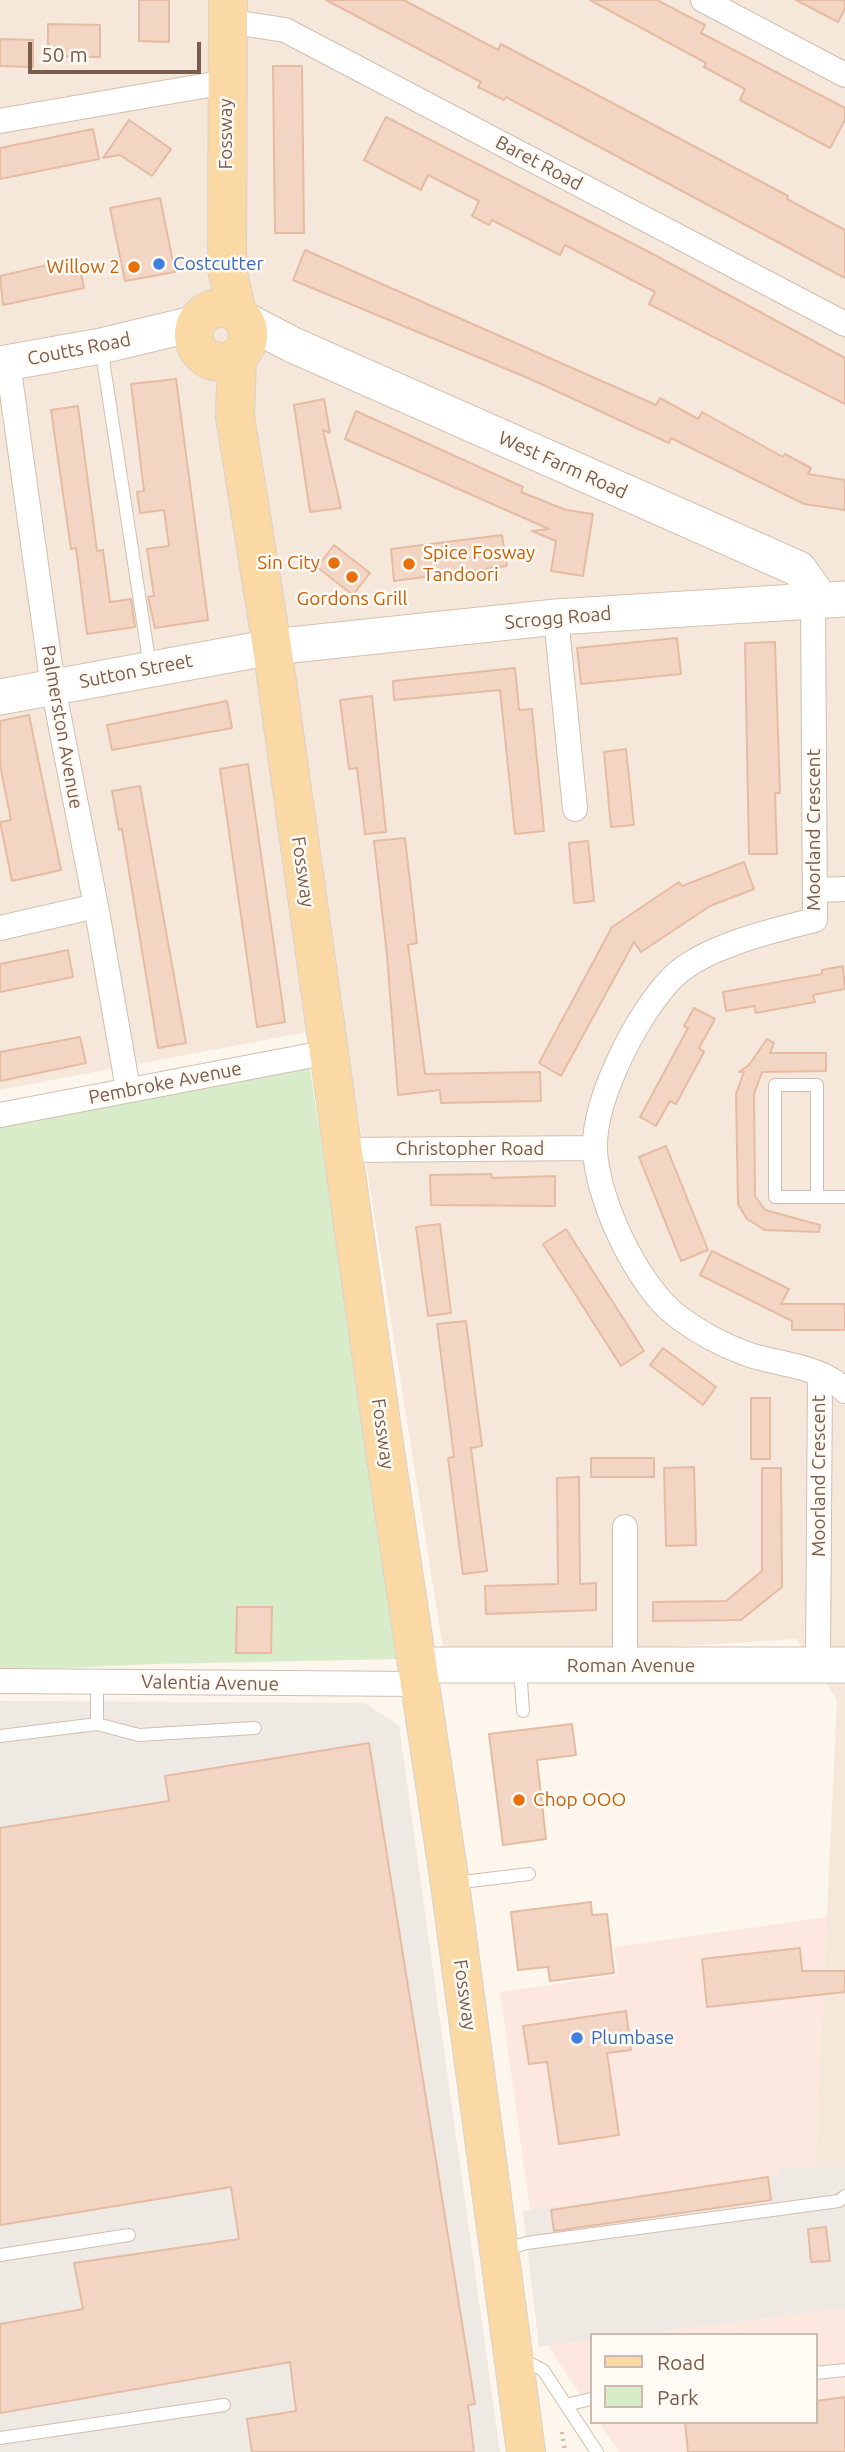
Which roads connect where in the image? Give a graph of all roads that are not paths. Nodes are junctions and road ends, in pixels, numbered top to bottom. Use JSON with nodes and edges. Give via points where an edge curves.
{"nodes":[{"id":1,"x":703,"y":0,"type":"edge"},
{"id":2,"x":227,"y":10,"type":"edge"},
{"id":3,"x":845,"y":75,"type":"edge"},
{"id":4,"x":226,"y":82,"type":"junction"},
{"id":5,"x":0,"y":121,"type":"edge"},
{"id":6,"x":845,"y":324,"type":"edge"},
{"id":7,"x":221,"y":336,"type":"junction"},
{"id":8,"x":101,"y":346,"type":"junction"},
{"id":9,"x":4,"y":364,"type":"edge"},
{"id":10,"x":826,"y":599,"type":"edge"},
{"id":11,"x":556,"y":617,"type":"junction"},
{"id":12,"x":272,"y":647,"type":"junction"},
{"id":13,"x":150,"y":667,"type":"junction"},
{"id":14,"x":53,"y":687,"type":"junction"},
{"id":15,"x":0,"y":697,"type":"edge"},
{"id":16,"x":575,"y":809,"type":"dead end"},
{"id":17,"x":816,"y":890,"type":"junction"},
{"id":18,"x":845,"y":890,"type":"edge"},
{"id":19,"x":96,"y":906,"type":"junction"},
{"id":20,"x":0,"y":928,"type":"edge"},
{"id":21,"x":329,"y":1052,"type":"junction"},
{"id":22,"x":128,"y":1089,"type":"junction"},
{"id":23,"x":0,"y":1115,"type":"edge"},
{"id":24,"x":595,"y":1148,"type":"junction"},
{"id":25,"x":344,"y":1150,"type":"junction"},
{"id":26,"x":817,"y":1197,"type":"junction"},
{"id":27,"x":845,"y":1197,"type":"edge"},
{"id":28,"x":838,"y":1384,"type":"edge"},
{"id":29,"x":625,"y":1527,"type":"dead end"},
{"id":30,"x":832,"y":1665,"type":"edge"},
{"id":31,"x":520,"y":1666,"type":"junction"},
{"id":32,"x":625,"y":1666,"type":"junction"},
{"id":33,"x":419,"y":1674,"type":"junction"},
{"id":34,"x":0,"y":1681,"type":"edge"},
{"id":35,"x":97,"y":1682,"type":"junction"},
{"id":36,"x":523,"y":1711,"type":"dead end"},
{"id":37,"x":97,"y":1724,"type":"junction"},
{"id":38,"x":255,"y":1728,"type":"dead end"},
{"id":39,"x":0,"y":1737,"type":"edge"},
{"id":40,"x":529,"y":1874,"type":"dead end"},
{"id":41,"x":450,"y":1884,"type":"junction"},
{"id":42,"x":845,"y":2196,"type":"edge"},
{"id":43,"x":129,"y":2235,"type":"dead end"},
{"id":44,"x":499,"y":2251,"type":"junction"},
{"id":45,"x":0,"y":2255,"type":"edge"},
{"id":46,"x":513,"y":2355,"type":"junction"},
{"id":47,"x":845,"y":2370,"type":"edge"},
{"id":48,"x":817,"y":2373,"type":"edge"},
{"id":49,"x":590,"y":2399,"type":"edge"},
{"id":50,"x":224,"y":2405,"type":"dead end"},
{"id":51,"x":566,"y":2405,"type":"junction"},
{"id":52,"x":0,"y":2438,"type":"edge"},
{"id":53,"x":526,"y":2452,"type":"edge"},
{"id":54,"x":597,"y":2452,"type":"edge"}],
"edges":[{"from":1,"to":3,"type":"street"},
{"from":2,"to":4,"type":"main road","name":"Fossway"},
{"from":2,"to":6,"type":"street","name":"Baret Road","via":[[285,30]]},
{"from":4,"to":5,"type":"street"},
{"from":4,"to":7,"type":"main road","name":"Fossway","via":[[227,269]]},
{"from":7,"to":8,"type":"street","name":"Coutts Road","via":[[159,332]]},
{"from":7,"to":10,"type":"street","name":"West Farm Road","via":[[293,345],[799,569]]},
{"from":7,"to":12,"type":"main road","name":"Fossway"},
{"from":8,"to":9,"type":"street","name":"Coutts Road"},
{"from":8,"to":13,"type":"lane"},
{"from":9,"to":14,"type":"street","name":"Palmerston Avenue"},
{"from":10,"to":11,"type":"street","name":"Scrogg Road"},
{"from":10,"to":17,"type":"street","name":"Moorland Crescent"},
{"from":11,"to":12,"type":"street","name":"Scrogg Road"},
{"from":11,"to":16,"type":"street"},
{"from":12,"to":13,"type":"street","name":"Sutton Street"},
{"from":12,"to":21,"type":"main road","name":"Fossway"},
{"from":13,"to":14,"type":"street","name":"Sutton Street"},
{"from":14,"to":15,"type":"street","name":"Sutton Street"},
{"from":14,"to":19,"type":"street","name":"Palmerston Avenue"},
{"from":17,"to":18,"type":"street"},
{"from":17,"to":24,"type":"street","name":"Moorland Crescent","via":[[814,920],[755,935],[674,976],[641,1021],[614,1070],[600,1112]]},
{"from":19,"to":20,"type":"street"},
{"from":19,"to":22,"type":"street","name":"Palmerston Avenue"},
{"from":21,"to":22,"type":"street","name":"Pembroke Avenue"},
{"from":21,"to":25,"type":"main road","name":"Fossway"},
{"from":22,"to":23,"type":"street","name":"Pembroke Avenue"},
{"from":24,"to":25,"type":"street","name":"Christopher Road"},
{"from":24,"to":28,"type":"street","name":"Moorland Crescent","via":[[605,1203],[624,1247],[675,1315],[748,1354],[801,1367]]},
{"from":25,"to":33,"type":"main road","name":"Fossway"},
{"from":26,"to":26,"type":"lane","via":[[775,1197],[775,1085],[817,1085]]},
{"from":26,"to":27,"type":"lane"},
{"from":28,"to":30,"type":"street","name":"Moorland Crescent"},
{"from":29,"to":32,"type":"street"},
{"from":30,"to":32,"type":"street","name":"Roman Avenue"},
{"from":31,"to":32,"type":"street","name":"Roman Avenue"},
{"from":31,"to":33,"type":"street","name":"Roman Avenue"},
{"from":31,"to":36,"type":"lane"},
{"from":33,"to":35,"type":"street","name":"Valentia Avenue"},
{"from":33,"to":41,"type":"main road","name":"Fossway"},
{"from":34,"to":35,"type":"street","name":"Valentia Avenue"},
{"from":35,"to":37,"type":"lane"},
{"from":37,"to":38,"type":"lane","via":[[139,1735]]},
{"from":37,"to":39,"type":"lane"},
{"from":40,"to":41,"type":"lane"},
{"from":41,"to":44,"type":"main road","name":"Fossway"},
{"from":42,"to":44,"type":"lane","via":[[839,2201]]},
{"from":43,"to":45,"type":"lane"},
{"from":44,"to":46,"type":"main road","name":"Fossway"},
{"from":46,"to":51,"type":"lane","via":[[543,2370]]},
{"from":46,"to":53,"type":"main road","name":"Fossway"},
{"from":47,"to":48,"type":"lane"},
{"from":49,"to":51,"type":"lane"},
{"from":50,"to":52,"type":"lane"},
{"from":51,"to":54,"type":"lane"}]}
